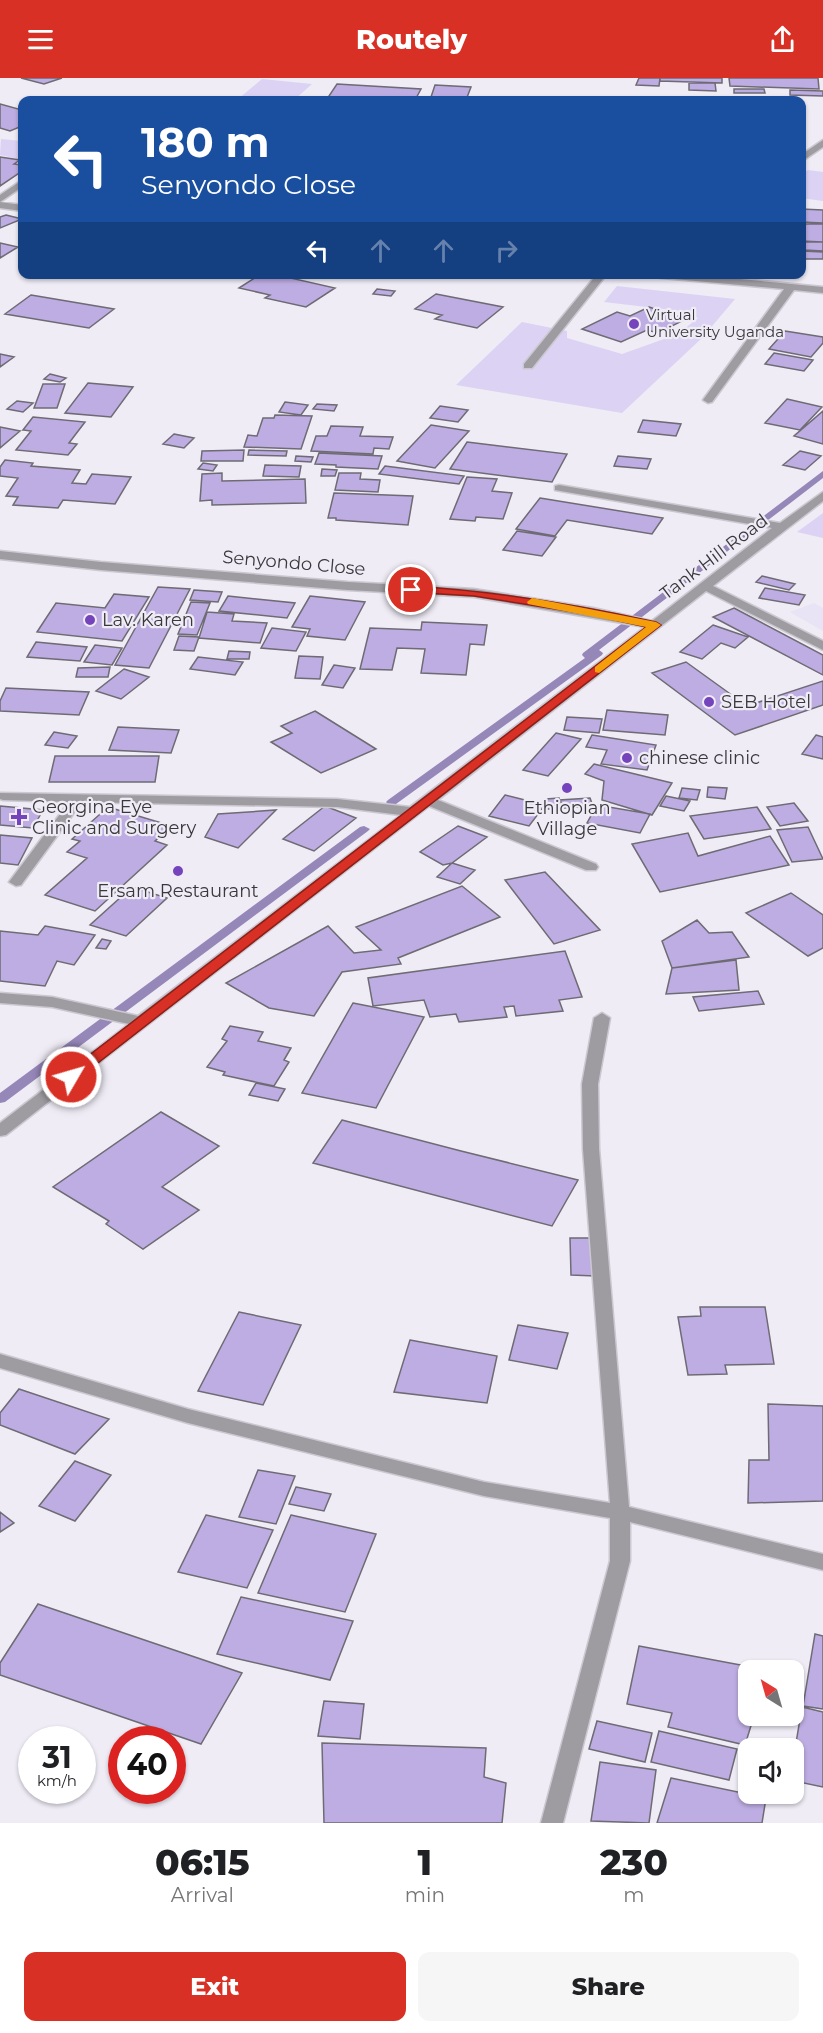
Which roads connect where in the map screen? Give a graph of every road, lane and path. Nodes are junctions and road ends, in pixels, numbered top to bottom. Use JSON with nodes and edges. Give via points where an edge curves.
{"nodes":[{"id":1,"x":823,"y":143,"type":"edge"},
{"id":2,"x":806,"y":155,"type":"edge"},
{"id":3,"x":18,"y":186,"type":"edge"},
{"id":4,"x":0,"y":199,"type":"edge"},
{"id":5,"x":0,"y":205,"type":"edge"},
{"id":6,"x":18,"y":207,"type":"edge"},
{"id":7,"x":599,"y":279,"type":"edge"},
{"id":8,"x":708,"y":279,"type":"edge"},
{"id":9,"x":791,"y":287,"type":"junction"},
{"id":10,"x":823,"y":290,"type":"edge"},
{"id":11,"x":528,"y":366,"type":"dead end"},
{"id":12,"x":708,"y":400,"type":"dead end"},
{"id":13,"x":559,"y":488,"type":"dead end"},
{"id":14,"x":823,"y":495,"type":"edge"},
{"id":15,"x":784,"y":527,"type":"junction"},
{"id":16,"x":0,"y":555,"type":"edge"},
{"id":17,"x":705,"y":586,"type":"junction"},
{"id":18,"x":656,"y":625,"type":"junction"},
{"id":19,"x":823,"y":646,"type":"edge"},
{"id":20,"x":3,"y":796,"type":"dead end"},
{"id":21,"x":79,"y":798,"type":"junction"},
{"id":22,"x":429,"y":801,"type":"junction"},
{"id":23,"x":414,"y":812,"type":"junction"},
{"id":24,"x":591,"y":867,"type":"dead end"},
{"id":25,"x":16,"y":882,"type":"dead end"},
{"id":26,"x":0,"y":998,"type":"edge"},
{"id":27,"x":602,"y":1018,"type":"dead end"},
{"id":28,"x":142,"y":1022,"type":"junction"},
{"id":29,"x":0,"y":1131,"type":"edge"},
{"id":30,"x":0,"y":1361,"type":"edge"},
{"id":31,"x":620,"y":1512,"type":"junction"},
{"id":32,"x":823,"y":1562,"type":"edge"},
{"id":33,"x":552,"y":1823,"type":"edge"}],
"edges":[{"from":1,"to":2,"type":"street"},
{"from":3,"to":4,"type":"street"},
{"from":5,"to":6,"type":"street"},
{"from":7,"to":11,"type":"street"},
{"from":8,"to":9,"type":"street"},
{"from":9,"to":10,"type":"street"},
{"from":9,"to":12,"type":"street"},
{"from":13,"to":15,"type":"street"},
{"from":14,"to":15,"type":"street","name":"Tank Hill Road"},
{"from":15,"to":17,"type":"street","name":"Tank Hill Road"},
{"from":16,"to":18,"type":"street","name":"Senyondo Close","via":[[101,567],[474,593]]},
{"from":17,"to":18,"type":"street","name":"Tank Hill Road"},
{"from":17,"to":19,"type":"street"},
{"from":18,"to":22,"type":"street","name":"Tank Hill Road"},
{"from":20,"to":21,"type":"street"},
{"from":21,"to":23,"type":"street","via":[[337,803]]},
{"from":21,"to":25,"type":"street"},
{"from":22,"to":23,"type":"street","name":"Tank Hill Road"},
{"from":22,"to":24,"type":"street"},
{"from":23,"to":28,"type":"street","name":"Tank Hill Road"},
{"from":26,"to":28,"type":"street","via":[[52,1002]]},
{"from":27,"to":31,"type":"street","via":[[590,1084],[591,1149]]},
{"from":28,"to":29,"type":"street","name":"Tank Hill Road"},
{"from":30,"to":31,"type":"street","via":[[188,1416],[484,1489]]},
{"from":31,"to":32,"type":"street"},
{"from":31,"to":33,"type":"street","via":[[620,1561]]}]}
